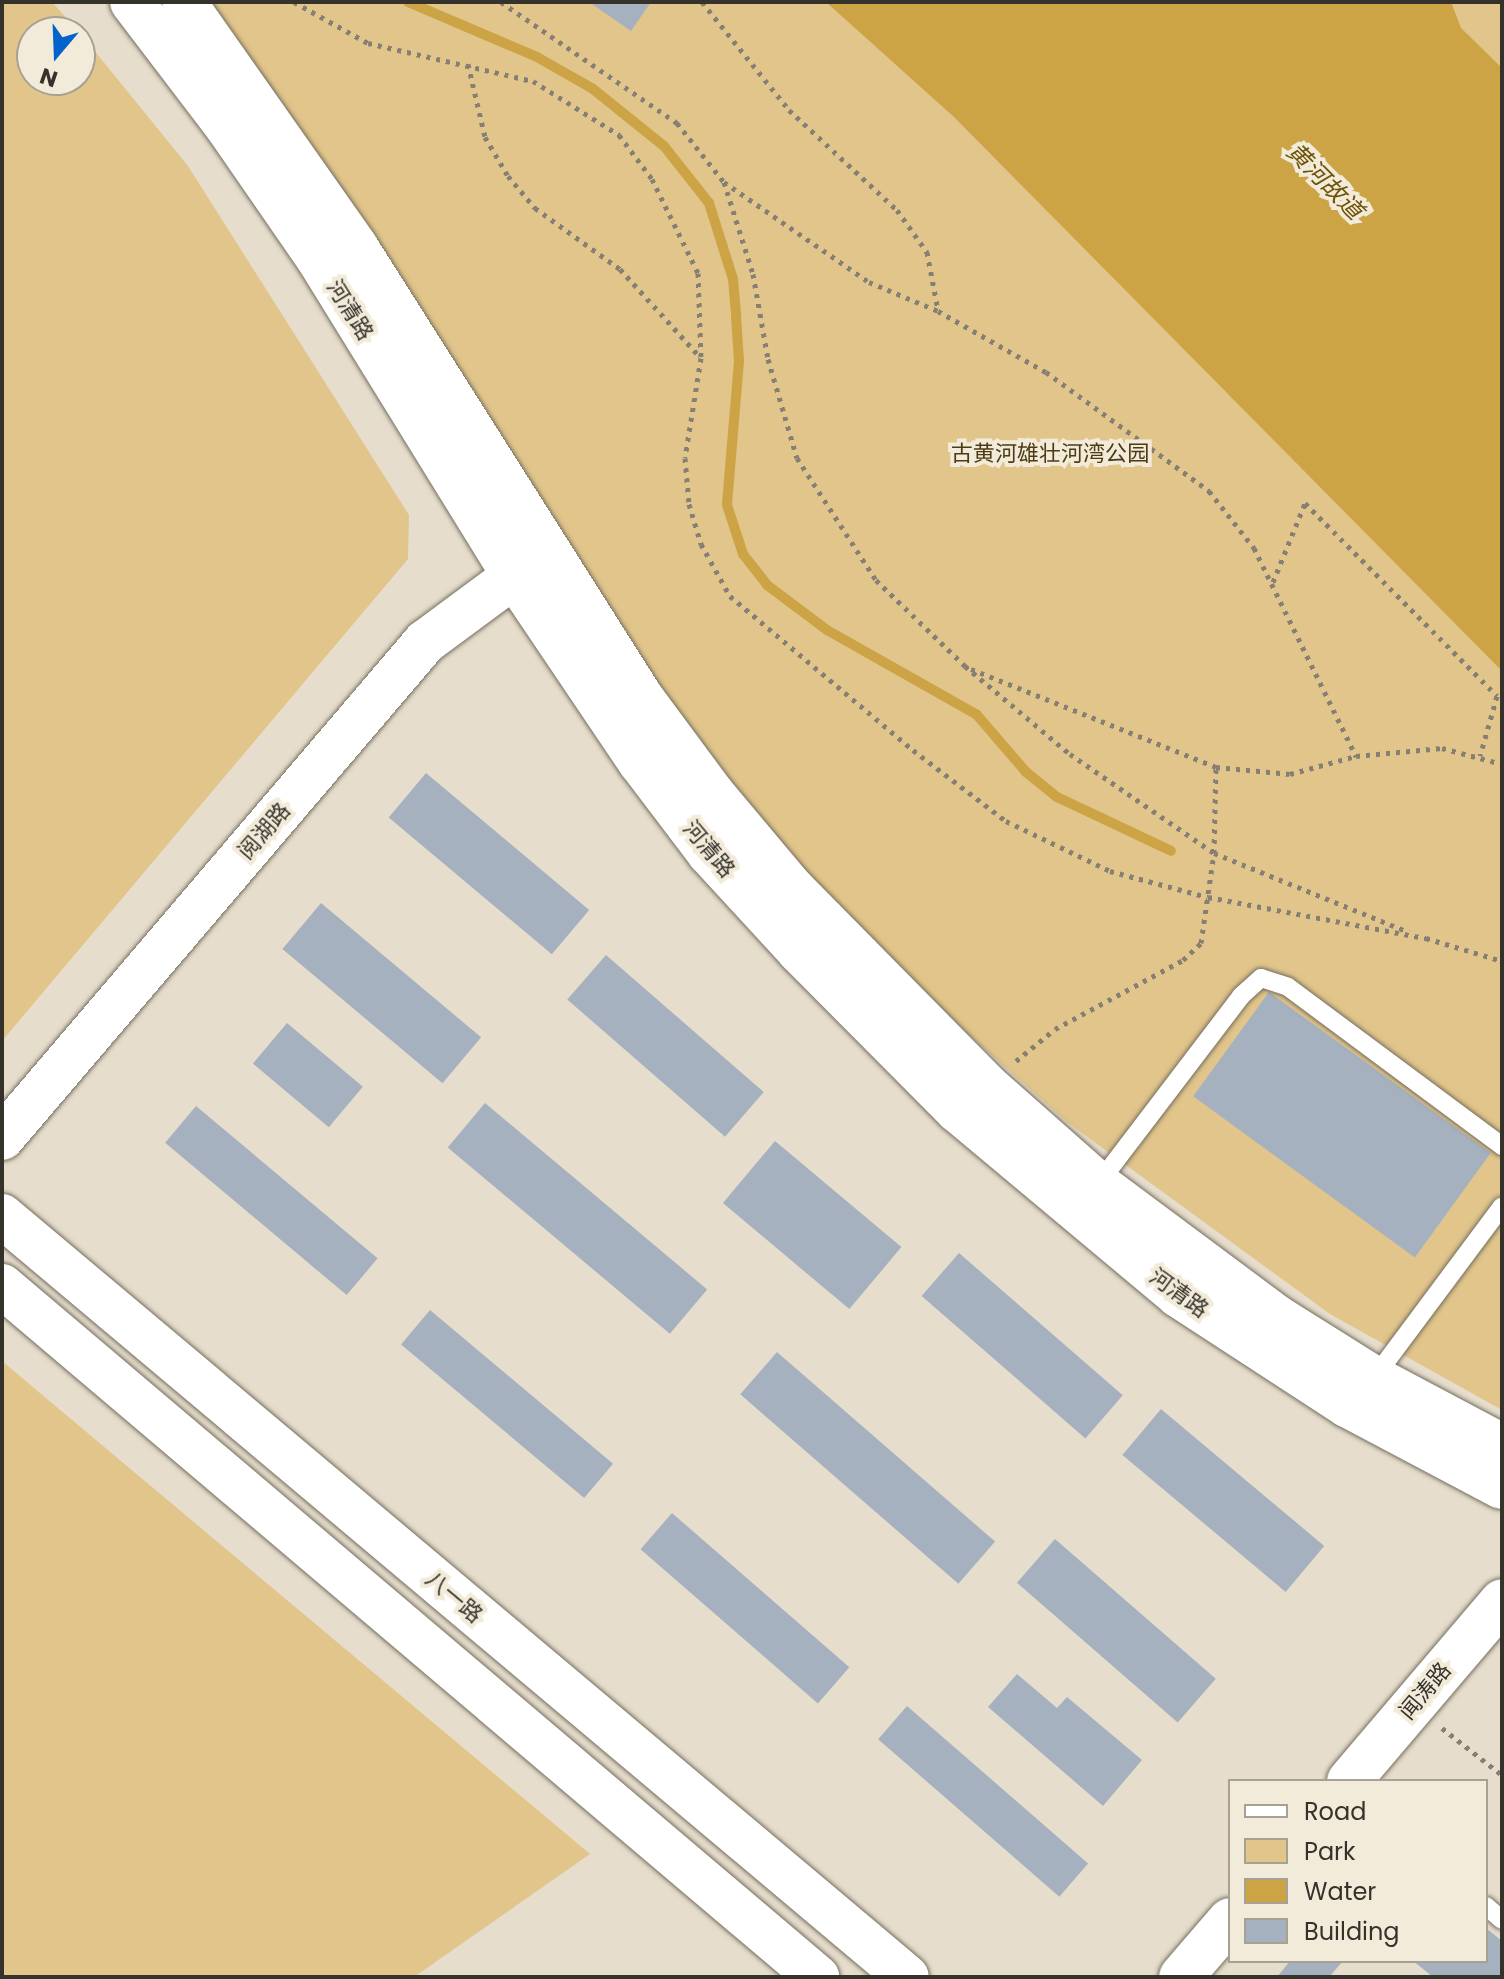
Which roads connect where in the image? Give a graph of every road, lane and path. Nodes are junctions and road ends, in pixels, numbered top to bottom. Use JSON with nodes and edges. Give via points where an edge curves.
{"nodes":[{"id":1,"x":132,"y":2,"type":"edge"},
{"id":2,"x":184,"y":2,"type":"edge"},
{"id":3,"x":294,"y":2,"type":"edge"},
{"id":4,"x":501,"y":2,"type":"edge"},
{"id":5,"x":702,"y":2,"type":"edge"},
{"id":6,"x":468,"y":64,"type":"junction"},
{"id":7,"x":724,"y":182,"type":"junction"},
{"id":8,"x":938,"y":311,"type":"junction"},
{"id":9,"x":701,"y":358,"type":"junction"},
{"id":10,"x":531,"y":562,"type":"junction"},
{"id":11,"x":1273,"y":582,"type":"junction"},
{"id":12,"x":965,"y":666,"type":"junction"},
{"id":13,"x":1356,"y":756,"type":"junction"},
{"id":14,"x":1480,"y":756,"type":"junction"},
{"id":15,"x":1502,"y":764,"type":"edge"},
{"id":16,"x":1216,"y":767,"type":"junction"},
{"id":17,"x":1214,"y":853,"type":"junction"},
{"id":18,"x":1208,"y":897,"type":"junction"},
{"id":19,"x":1422,"y":937,"type":"junction"},
{"id":20,"x":1502,"y":961,"type":"edge"},
{"id":21,"x":986,"y":1085,"type":"junction"},
{"id":22,"x":2,"y":1138,"type":"edge"},
{"id":23,"x":1502,"y":1146,"type":"edge"},
{"id":24,"x":1098,"y":1184,"type":"junction"},
{"id":25,"x":1502,"y":1206,"type":"edge"},
{"id":26,"x":2,"y":1216,"type":"edge"},
{"id":27,"x":2,"y":1286,"type":"edge"},
{"id":28,"x":1374,"y":1378,"type":"junction"},
{"id":29,"x":1502,"y":1446,"type":"edge"},
{"id":30,"x":1502,"y":1487,"type":"edge"},
{"id":31,"x":1502,"y":1601,"type":"edge"},
{"id":32,"x":1413,"y":1705,"type":"junction"},
{"id":33,"x":1502,"y":1775,"type":"edge"},
{"id":34,"x":1351,"y":1779,"type":"edge"},
{"id":35,"x":1228,"y":1922,"type":"edge"},
{"id":36,"x":817,"y":1977,"type":"edge"},
{"id":37,"x":907,"y":1977,"type":"edge"},
{"id":38,"x":1181,"y":1977,"type":"edge"}],
"edges":[{"from":1,"to":10,"type":"street","name":"河清路"},
{"from":2,"to":10,"type":"street","name":"河清路","via":[[356,247]]},
{"from":3,"to":6,"type":"path","via":[[368,43]]},
{"from":4,"to":7,"type":"path","via":[[677,123]]},
{"from":5,"to":8,"type":"path","via":[[789,110],[897,210],[927,252]]},
{"from":6,"to":9,"type":"path","via":[[485,137],[508,176],[535,208],[620,269]]},
{"from":6,"to":9,"type":"path","via":[[533,81],[619,135],[652,179],[698,273]]},
{"from":7,"to":8,"type":"path","via":[[869,282]]},
{"from":7,"to":12,"type":"path","via":[[753,274],[768,359],[797,458],[876,580]]},
{"from":8,"to":11,"type":"path","via":[[1046,372],[1209,491],[1254,548]]},
{"from":9,"to":18,"type":"path","via":[[685,458],[689,504],[701,544],[730,596],[1006,821],[1110,871]]},
{"from":10,"to":21,"type":"street","name":"河清路","via":[[791,887]]},
{"from":10,"to":22,"type":"street","name":"阅湖路","via":[[425,642]]},
{"from":10,"to":30,"type":"street","name":"河清路","via":[[640,762],[709,853],[957,1110],[1178,1295],[1347,1405]]},
{"from":11,"to":13,"type":"path"},
{"from":11,"to":14,"type":"path","via":[[1305,503],[1497,696]]},
{"from":12,"to":16,"type":"path"},
{"from":12,"to":17,"type":"path","via":[[1070,754]]},
{"from":13,"to":14,"type":"path","via":[[1442,748]]},
{"from":13,"to":16,"type":"path","via":[[1290,774]]},
{"from":14,"to":15,"type":"path"},
{"from":16,"to":17,"type":"path"},
{"from":17,"to":18,"type":"path"},
{"from":17,"to":19,"type":"path"},
{"from":18,"to":19,"type":"path"},
{"from":18,"to":21,"type":"path","via":[[1201,943],[1183,960],[1055,1029]]},
{"from":19,"to":20,"type":"path"},
{"from":21,"to":24,"type":"street","name":"河清路"},
{"from":23,"to":24,"type":"lane","via":[[1288,987],[1261,978],[1241,996]]},
{"from":24,"to":28,"type":"street","name":"河清路","via":[[1275,1316]]},
{"from":25,"to":28,"type":"lane"},
{"from":26,"to":37,"type":"street","name":"八一路"},
{"from":27,"to":36,"type":"street"},
{"from":28,"to":29,"type":"street","name":"河清路"},
{"from":31,"to":32,"type":"street","name":"闻涛路"},
{"from":32,"to":33,"type":"path"},
{"from":32,"to":34,"type":"street","name":"闻涛路"},
{"from":35,"to":38,"type":"street"}]}
